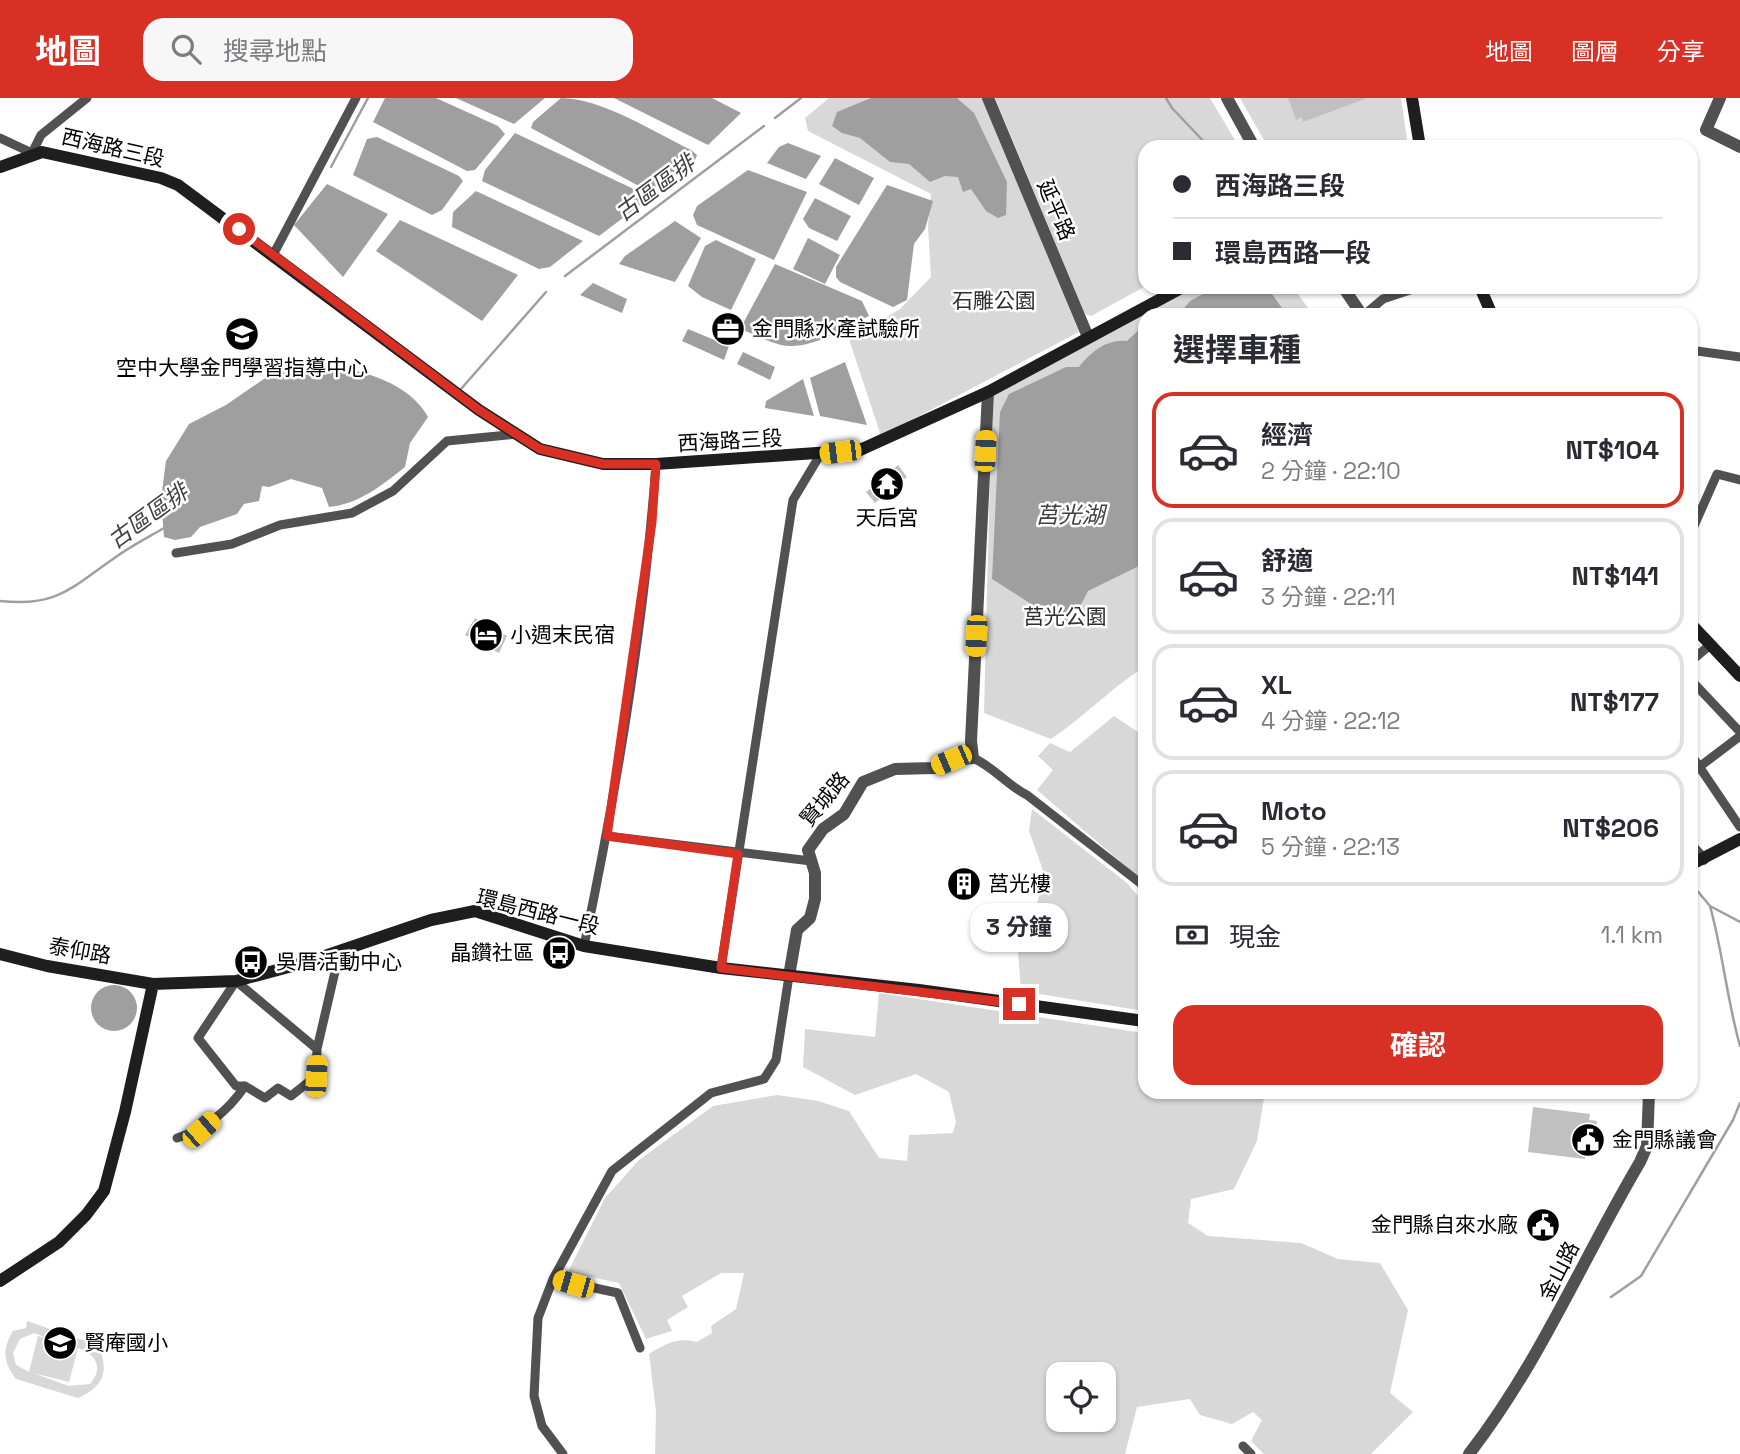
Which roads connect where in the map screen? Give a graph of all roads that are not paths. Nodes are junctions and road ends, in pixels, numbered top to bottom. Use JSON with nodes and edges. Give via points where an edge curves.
{"nodes":[{"id":1,"x":87,"y":98,"type":"edge"},
{"id":2,"x":356,"y":98,"type":"edge"},
{"id":3,"x":988,"y":98,"type":"edge"},
{"id":4,"x":1227,"y":98,"type":"edge"},
{"id":5,"x":1412,"y":98,"type":"edge"},
{"id":6,"x":1720,"y":98,"type":"edge"},
{"id":7,"x":0,"y":138,"type":"edge"},
{"id":8,"x":1250,"y":140,"type":"edge"},
{"id":9,"x":1419,"y":140,"type":"edge"},
{"id":10,"x":1740,"y":147,"type":"edge"},
{"id":11,"x":32,"y":153,"type":"junction"},
{"id":12,"x":0,"y":167,"type":"edge"},
{"id":13,"x":273,"y":255,"type":"junction"},
{"id":14,"x":1170,"y":294,"type":"edge"},
{"id":15,"x":1398,"y":294,"type":"edge"},
{"id":16,"x":1143,"y":308,"type":"edge"},
{"id":17,"x":1372,"y":308,"type":"edge"},
{"id":18,"x":1138,"y":311,"type":"edge"},
{"id":19,"x":1088,"y":337,"type":"junction"},
{"id":20,"x":1698,"y":351,"type":"edge"},
{"id":21,"x":1740,"y":356,"type":"edge"},
{"id":22,"x":988,"y":392,"type":"junction"},
{"id":23,"x":517,"y":434,"type":"junction"},
{"id":24,"x":820,"y":455,"type":"junction"},
{"id":25,"x":656,"y":464,"type":"junction"},
{"id":26,"x":1740,"y":480,"type":"edge"},
{"id":27,"x":1698,"y":517,"type":"edge"},
{"id":28,"x":176,"y":552,"type":"dead end"},
{"id":29,"x":1698,"y":632,"type":"edge"},
{"id":30,"x":1710,"y":645,"type":"junction"},
{"id":31,"x":1698,"y":655,"type":"edge"},
{"id":32,"x":1740,"y":677,"type":"edge"},
{"id":33,"x":1698,"y":688,"type":"edge"},
{"id":34,"x":1740,"y":734,"type":"edge"},
{"id":35,"x":973,"y":758,"type":"junction"},
{"id":36,"x":1698,"y":764,"type":"edge"},
{"id":37,"x":1700,"y":767,"type":"junction"},
{"id":38,"x":1740,"y":827,"type":"edge"},
{"id":39,"x":607,"y":836,"type":"junction"},
{"id":40,"x":1740,"y":839,"type":"edge"},
{"id":41,"x":738,"y":854,"type":"junction"},
{"id":42,"x":811,"y":861,"type":"junction"},
{"id":43,"x":1698,"y":861,"type":"edge"},
{"id":44,"x":1138,"y":881,"type":"edge"},
{"id":45,"x":584,"y":946,"type":"junction"},
{"id":46,"x":341,"y":950,"type":"junction"},
{"id":47,"x":0,"y":954,"type":"edge"},
{"id":48,"x":721,"y":968,"type":"junction"},
{"id":49,"x":789,"y":976,"type":"junction"},
{"id":50,"x":236,"y":981,"type":"junction"},
{"id":51,"x":153,"y":984,"type":"junction"},
{"id":52,"x":1138,"y":1020,"type":"edge"},
{"id":53,"x":317,"y":1049,"type":"junction"},
{"id":54,"x":245,"y":1086,"type":"junction"},
{"id":55,"x":1649,"y":1099,"type":"edge"},
{"id":56,"x":177,"y":1138,"type":"dead end"},
{"id":57,"x":553,"y":1279,"type":"junction"},
{"id":58,"x":0,"y":1281,"type":"edge"},
{"id":59,"x":640,"y":1348,"type":"dead end"},
{"id":60,"x":1243,"y":1446,"type":"dead end"},
{"id":61,"x":563,"y":1454,"type":"edge"},
{"id":62,"x":1251,"y":1454,"type":"edge"},
{"id":63,"x":1469,"y":1454,"type":"edge"}],
"edges":[{"from":1,"to":11,"type":"street","via":[[41,135]]},
{"from":2,"to":13,"type":"street"},
{"from":3,"to":19,"type":"street","name":"延平路"},
{"from":4,"to":8,"type":"street"},
{"from":5,"to":9,"type":"main road"},
{"from":6,"to":10,"type":"street","via":[[1706,130]]},
{"from":7,"to":11,"type":"street"},
{"from":11,"to":12,"type":"main road","name":"西海路三段"},
{"from":11,"to":13,"type":"main road","name":"西海路三段","via":[[62,154],[169,181]]},
{"from":13,"to":23,"type":"main road","name":"西海路三段"},
{"from":14,"to":16,"type":"main road","name":"西海路三段"},
{"from":15,"to":17,"type":"street"},
{"from":18,"to":19,"type":"main road","name":"西海路三段"},
{"from":19,"to":22,"type":"main road","name":"西海路三段"},
{"from":20,"to":21,"type":"street"},
{"from":22,"to":24,"type":"main road","name":"西海路三段","via":[[860,450]]},
{"from":22,"to":35,"type":"street"},
{"from":23,"to":25,"type":"main road","name":"西海路三段","via":[[540,449],[573,459]]},
{"from":23,"to":28,"type":"street","via":[[447,441],[393,491],[352,513],[280,525],[232,544]]},
{"from":24,"to":25,"type":"main road","name":"西海路三段"},
{"from":24,"to":41,"type":"street","via":[[793,500]]},
{"from":25,"to":39,"type":"street","via":[[652,522]]},
{"from":26,"to":27,"type":"street","via":[[1717,474]]},
{"from":29,"to":30,"type":"main road"},
{"from":30,"to":31,"type":"street"},
{"from":30,"to":32,"type":"main road"},
{"from":33,"to":34,"type":"street"},
{"from":34,"to":37,"type":"street"},
{"from":35,"to":42,"type":"street","name":"賢城路","via":[[951,760],[934,768],[895,769],[863,782],[844,814],[823,829],[808,850]]},
{"from":35,"to":44,"type":"street"},
{"from":36,"to":37,"type":"street"},
{"from":37,"to":38,"type":"street"},
{"from":39,"to":41,"type":"street"},
{"from":39,"to":45,"type":"street"},
{"from":40,"to":43,"type":"main road"},
{"from":41,"to":42,"type":"street"},
{"from":41,"to":48,"type":"street"},
{"from":42,"to":49,"type":"street","name":"賢城路","via":[[815,898],[810,918],[797,930]]},
{"from":45,"to":46,"type":"main road","name":"環島西路一段","via":[[475,911],[431,920]]},
{"from":45,"to":48,"type":"main road","name":"環島西路一段"},
{"from":46,"to":50,"type":"main road","name":"環島西路一段"},
{"from":46,"to":53,"type":"street"},
{"from":47,"to":51,"type":"main road","name":"泰仰路"},
{"from":48,"to":49,"type":"main road","name":"環島西路一段"},
{"from":49,"to":52,"type":"main road","name":"環島西路一段"},
{"from":49,"to":57,"type":"street","via":[[776,1060],[764,1079],[711,1093],[612,1171]]},
{"from":50,"to":51,"type":"main road","name":"環島西路一段"},
{"from":50,"to":53,"type":"street"},
{"from":50,"to":54,"type":"street","via":[[198,1038],[236,1086]]},
{"from":51,"to":58,"type":"main road","via":[[104,1191],[59,1242]]},
{"from":53,"to":54,"type":"street","via":[[316,1076],[291,1096],[278,1088],[265,1098]]},
{"from":54,"to":56,"type":"street","via":[[236,1100],[201,1130]]},
{"from":55,"to":63,"type":"street","name":"金山路","via":[[1647,1146],[1640,1162],[1551,1330],[1502,1411]]},
{"from":57,"to":59,"type":"street","via":[[618,1293]]},
{"from":57,"to":61,"type":"street","via":[[538,1318],[534,1396],[542,1426]]},
{"from":60,"to":62,"type":"street"}]}
